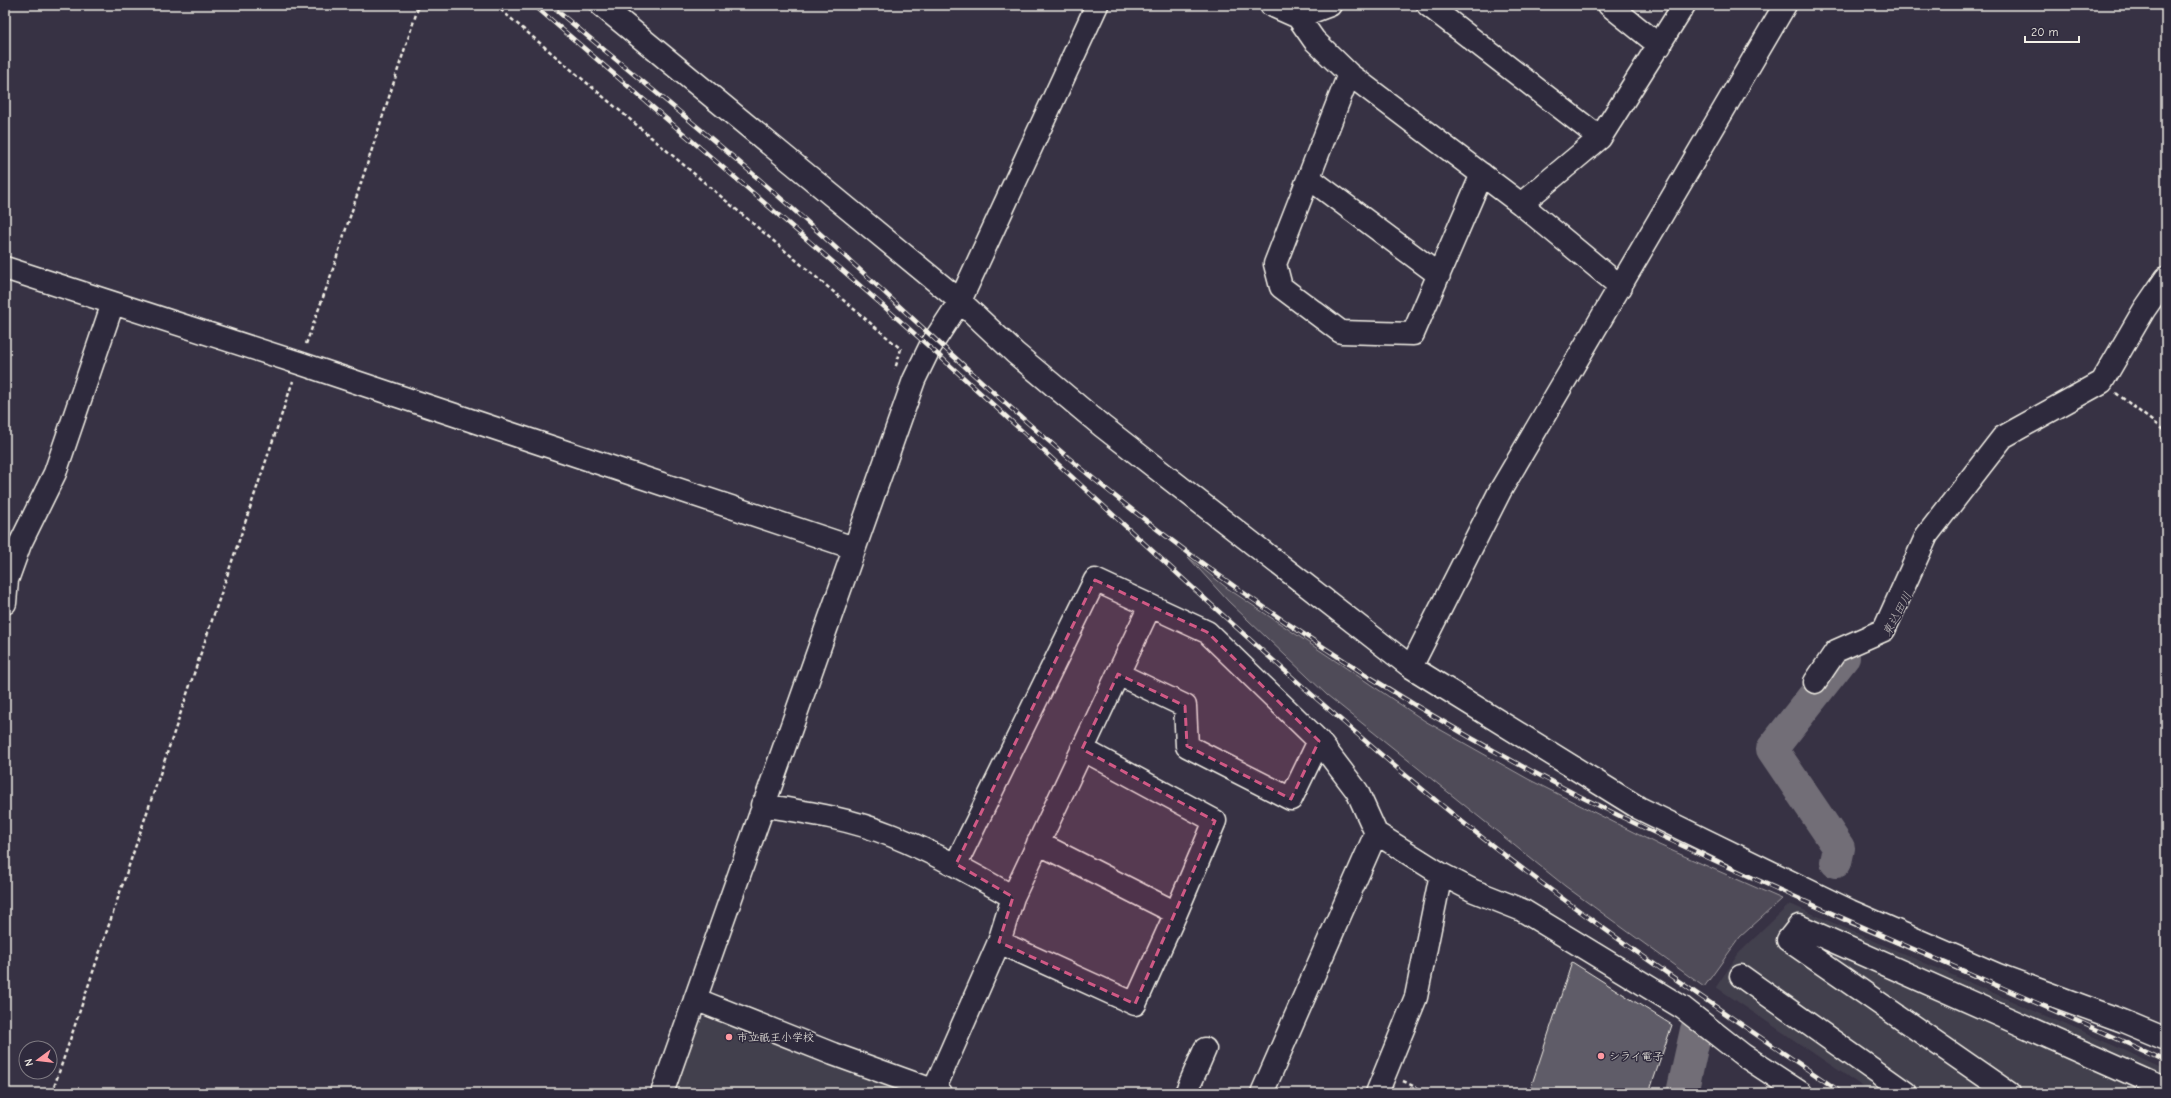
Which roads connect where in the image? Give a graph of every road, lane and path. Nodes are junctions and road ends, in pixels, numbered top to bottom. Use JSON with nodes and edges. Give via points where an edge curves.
{"nodes":[{"id":1,"x":419,"y":5,"type":"edge"},
{"id":2,"x":495,"y":5,"type":"edge"},
{"id":3,"x":601,"y":5,"type":"edge"},
{"id":4,"x":1097,"y":5,"type":"edge"},
{"id":5,"x":1271,"y":5,"type":"edge"},
{"id":6,"x":1330,"y":5,"type":"edge"},
{"id":7,"x":1428,"y":5,"type":"edge"},
{"id":8,"x":1608,"y":5,"type":"edge"},
{"id":9,"x":1684,"y":5,"type":"edge"},
{"id":10,"x":1786,"y":5,"type":"edge"},
{"id":11,"x":1298,"y":17,"type":"junction"},
{"id":12,"x":1660,"y":46,"type":"junction"},
{"id":13,"x":1349,"y":74,"type":"junction"},
{"id":14,"x":1600,"y":138,"type":"junction"},
{"id":15,"x":1482,"y":174,"type":"junction"},
{"id":16,"x":1309,"y":178,"type":"junction"},
{"id":17,"x":1521,"y":204,"type":"junction"},
{"id":18,"x":5,"y":268,"type":"edge"},
{"id":19,"x":1438,"y":275,"type":"junction"},
{"id":20,"x":2166,"y":278,"type":"edge"},
{"id":21,"x":1621,"y":287,"type":"junction"},
{"id":22,"x":960,"y":301,"type":"junction"},
{"id":23,"x":113,"y":303,"type":"junction"},
{"id":24,"x":299,"y":362,"type":"junction"},
{"id":25,"x":895,"y":372,"type":"dead end"},
{"id":26,"x":2102,"y":382,"type":"junction"},
{"id":27,"x":2166,"y":432,"type":"edge"},
{"id":28,"x":854,"y":548,"type":"junction"},
{"id":29,"x":5,"y":603,"type":"edge"},
{"id":30,"x":1150,"y":606,"type":"junction"},
{"id":31,"x":1410,"y":667,"type":"junction"},
{"id":32,"x":1118,"y":674,"type":"junction"},
{"id":33,"x":1815,"y":682,"type":"dead end"},
{"id":34,"x":1320,"y":741,"type":"junction"},
{"id":35,"x":1082,"y":749,"type":"junction"},
{"id":36,"x":762,"y":805,"type":"junction"},
{"id":37,"x":1376,"y":833,"type":"junction"},
{"id":38,"x":1038,"y":843,"type":"junction"},
{"id":39,"x":956,"y":864,"type":"junction"},
{"id":40,"x":1441,"y":874,"type":"junction"},
{"id":41,"x":1013,"y":897,"type":"junction"},
{"id":42,"x":1176,"y":913,"type":"junction"},
{"id":43,"x":999,"y":942,"type":"junction"},
{"id":44,"x":1741,"y":976,"type":"dead end"},
{"id":45,"x":695,"y":999,"type":"junction"},
{"id":46,"x":2166,"y":1039,"type":"edge"},
{"id":47,"x":1204,"y":1049,"type":"dead end"},
{"id":48,"x":1386,"y":1073,"type":"junction"},
{"id":49,"x":2166,"y":1089,"type":"edge"},
{"id":50,"x":937,"y":1092,"type":"edge"},
{"id":51,"x":52,"y":1093,"type":"edge"},
{"id":52,"x":662,"y":1093,"type":"edge"},
{"id":53,"x":1186,"y":1093,"type":"edge"},
{"id":54,"x":1262,"y":1093,"type":"edge"},
{"id":55,"x":1377,"y":1093,"type":"edge"},
{"id":56,"x":1428,"y":1093,"type":"edge"},
{"id":57,"x":1801,"y":1093,"type":"edge"},
{"id":58,"x":1906,"y":1093,"type":"edge"},
{"id":59,"x":2009,"y":1093,"type":"edge"}],
"edges":[{"from":1,"to":24,"type":"path","via":[[329,281]]},
{"from":2,"to":25,"type":"path","via":[[901,349]]},
{"from":3,"to":22,"type":"street"},
{"from":4,"to":22,"type":"street"},
{"from":5,"to":11,"type":"street"},
{"from":6,"to":11,"type":"street"},
{"from":7,"to":14,"type":"street"},
{"from":8,"to":12,"type":"street"},
{"from":9,"to":12,"type":"street"},
{"from":10,"to":21,"type":"street"},
{"from":11,"to":13,"type":"street","via":[[1314,40]]},
{"from":12,"to":14,"type":"street"},
{"from":13,"to":15,"type":"street"},
{"from":13,"to":16,"type":"street"},
{"from":14,"to":17,"type":"street"},
{"from":15,"to":17,"type":"street"},
{"from":15,"to":19,"type":"street"},
{"from":16,"to":19,"type":"street"},
{"from":16,"to":19,"type":"street","via":[[1275,264],[1281,287],[1341,332],[1413,334]]},
{"from":17,"to":21,"type":"street"},
{"from":18,"to":23,"type":"street"},
{"from":20,"to":26,"type":"street"},
{"from":21,"to":31,"type":"street","via":[[1500,492]]},
{"from":22,"to":28,"type":"street","via":[[930,347],[914,380]]},
{"from":22,"to":31,"type":"street","via":[[1015,353],[1102,426]]},
{"from":23,"to":24,"type":"street"},
{"from":23,"to":29,"type":"street","via":[[56,473],[20,544],[7,580]]},
{"from":24,"to":28,"type":"street"},
{"from":24,"to":51,"type":"path"},
{"from":26,"to":27,"type":"path"},
{"from":26,"to":33,"type":"street","via":[[2003,437],[1927,535],[1884,630],[1836,651]]},
{"from":28,"to":36,"type":"street"},
{"from":30,"to":32,"type":"street"},
{"from":30,"to":34,"type":"street","via":[[1207,632]]},
{"from":30,"to":39,"type":"street","via":[[1095,580]]},
{"from":31,"to":46,"type":"street","via":[[1646,811],[1850,912],[1998,975]]},
{"from":32,"to":34,"type":"street","via":[[1185,706],[1187,746],[1291,799]]},
{"from":32,"to":35,"type":"street"},
{"from":34,"to":37,"type":"street","via":[[1357,791]]},
{"from":35,"to":38,"type":"street"},
{"from":35,"to":42,"type":"street","via":[[1215,821]]},
{"from":36,"to":39,"type":"street","via":[[821,814],[892,835]]},
{"from":36,"to":45,"type":"street"},
{"from":37,"to":40,"type":"street"},
{"from":37,"to":54,"type":"street"},
{"from":38,"to":41,"type":"street"},
{"from":38,"to":42,"type":"street"},
{"from":39,"to":41,"type":"street"},
{"from":40,"to":48,"type":"street","via":[[1416,997]]},
{"from":40,"to":57,"type":"street","via":[[1474,891],[1522,910],[1683,1008],[1743,1055]]},
{"from":41,"to":43,"type":"street"},
{"from":42,"to":43,"type":"street","via":[[1135,1004]]},
{"from":43,"to":50,"type":"street"},
{"from":44,"to":58,"type":"street"},
{"from":45,"to":50,"type":"street"},
{"from":45,"to":52,"type":"street"},
{"from":47,"to":53,"type":"street"},
{"from":48,"to":55,"type":"street"},
{"from":48,"to":56,"type":"path"},
{"from":49,"to":59,"type":"street","via":[[1799,926],[1788,940]]}]}
